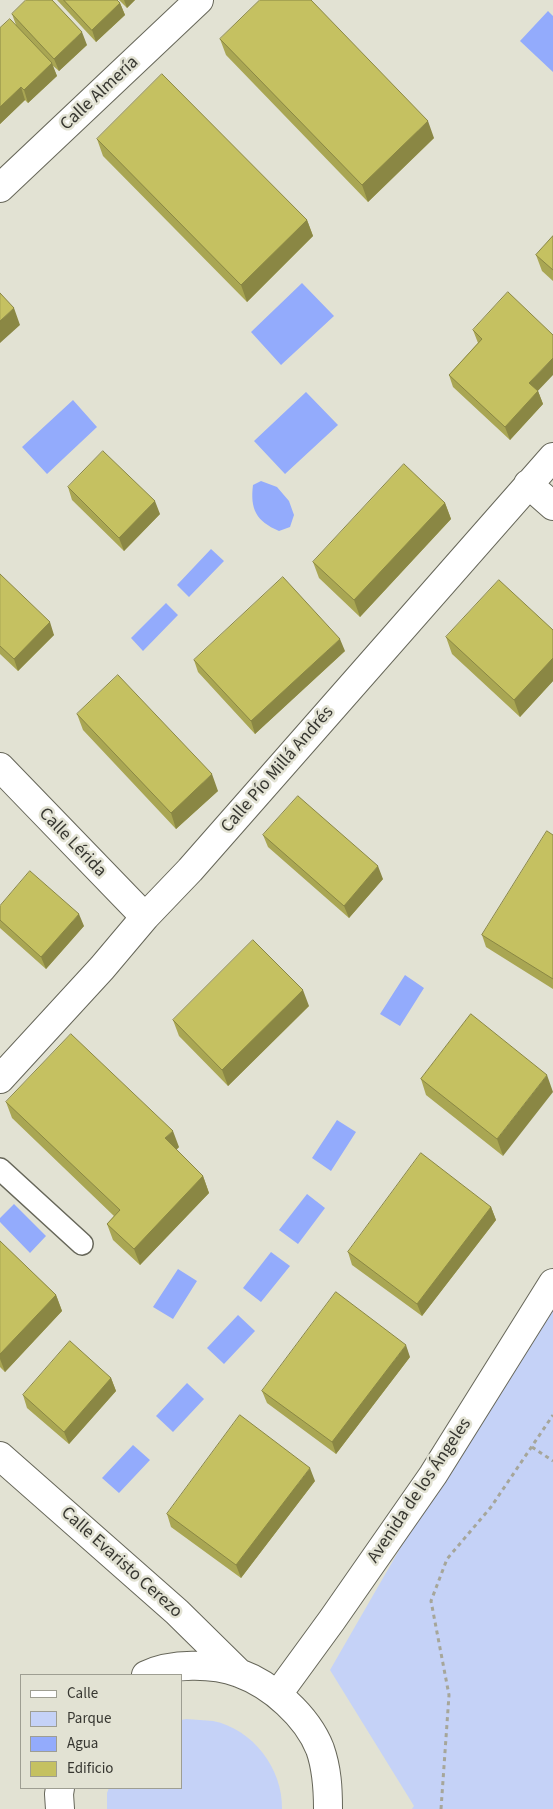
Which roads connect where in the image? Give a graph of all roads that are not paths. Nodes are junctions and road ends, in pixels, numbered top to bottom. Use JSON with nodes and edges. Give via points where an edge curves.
{"nodes":[{"id":1,"x":199,"y":0,"type":"edge"},
{"id":2,"x":0,"y":188,"type":"edge"},
{"id":3,"x":553,"y":457,"type":"edge"},
{"id":4,"x":528,"y":484,"type":"junction"},
{"id":5,"x":553,"y":506,"type":"edge"},
{"id":6,"x":0,"y":767,"type":"edge"},
{"id":7,"x":145,"y":917,"type":"junction"},
{"id":8,"x":0,"y":1079,"type":"edge"},
{"id":9,"x":0,"y":1169,"type":"edge"},
{"id":10,"x":82,"y":1244,"type":"dead end"},
{"id":11,"x":553,"y":1283,"type":"edge"},
{"id":12,"x":0,"y":1456,"type":"edge"},
{"id":13,"x":239,"y":1673,"type":"junction"},
{"id":14,"x":148,"y":1674,"type":"edge"},
{"id":15,"x":278,"y":1694,"type":"junction"},
{"id":16,"x":328,"y":1781,"type":"junction"},
{"id":17,"x":60,"y":1789,"type":"edge"},
{"id":18,"x":60,"y":1809,"type":"edge"},
{"id":19,"x":328,"y":1809,"type":"edge"},
{"id":20,"x":347,"y":1809,"type":"edge"}],
"edges":[{"from":1,"to":2,"type":"street","name":"Calle Almería"},
{"from":3,"to":4,"type":"street","name":"Calle Pío Millá Andrés"},
{"from":4,"to":5,"type":"street"},
{"from":4,"to":7,"type":"street","name":"Calle Pío Millá Andrés","via":[[190,870]]},
{"from":6,"to":7,"type":"street","name":"Calle Lérida"},
{"from":7,"to":8,"type":"street","name":"Calle Pío Millá Andrés"},
{"from":9,"to":10,"type":"lane"},
{"from":11,"to":15,"type":"street","name":"Avenida de los Ángeles","via":[[433,1475]]},
{"from":12,"to":13,"type":"street","name":"Calle Evaristo Cerezo","via":[[176,1612]]},
{"from":13,"to":14,"type":"street","via":[[198,1665]]},
{"from":13,"to":15,"type":"street"},
{"from":15,"to":16,"type":"street","via":[[302,1718],[320,1748]]},
{"from":16,"to":19,"type":"street"},
{"from":16,"to":20,"type":"street"},
{"from":17,"to":18,"type":"street"}]}
